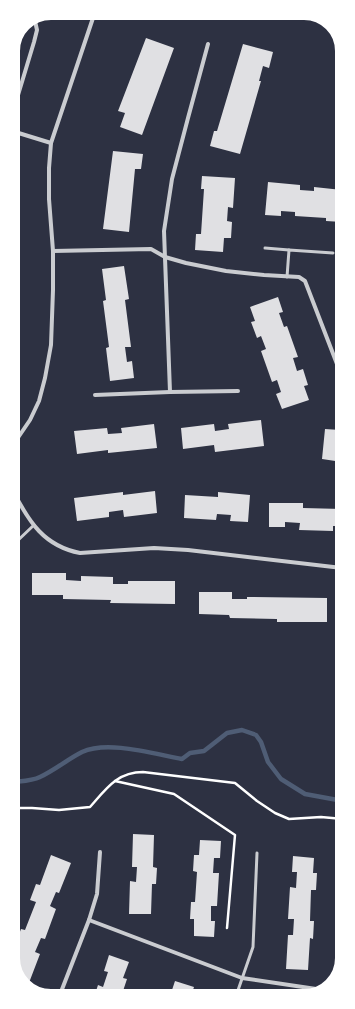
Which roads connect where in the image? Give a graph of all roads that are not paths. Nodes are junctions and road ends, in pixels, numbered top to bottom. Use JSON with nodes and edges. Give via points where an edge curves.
{"nodes":[{"id":1,"x":93,"y":19,"type":"edge"},
{"id":2,"x":35,"y":23,"type":"edge"},
{"id":3,"x":208,"y":44,"type":"dead end"},
{"id":4,"x":19,"y":92,"type":"edge"},
{"id":5,"x":19,"y":133,"type":"edge"},
{"id":6,"x":51,"y":142,"type":"junction"},
{"id":7,"x":265,"y":248,"type":"dead end"},
{"id":8,"x":289,"y":250,"type":"junction"},
{"id":9,"x":53,"y":251,"type":"junction"},
{"id":10,"x":332,"y":253,"type":"dead end"},
{"id":11,"x":165,"y":257,"type":"junction"},
{"id":12,"x":287,"y":277,"type":"junction"},
{"id":13,"x":336,"y":361,"type":"edge"},
{"id":14,"x":238,"y":391,"type":"dead end"},
{"id":15,"x":170,"y":392,"type":"junction"},
{"id":16,"x":95,"y":395,"type":"dead end"},
{"id":17,"x":19,"y":436,"type":"edge"},
{"id":18,"x":19,"y":501,"type":"edge"},
{"id":19,"x":34,"y":525,"type":"junction"},
{"id":20,"x":19,"y":539,"type":"edge"},
{"id":21,"x":336,"y":567,"type":"edge"},
{"id":22,"x":100,"y":852,"type":"dead end"},
{"id":23,"x":257,"y":853,"type":"dead end"},
{"id":24,"x":89,"y":920,"type":"junction"},
{"id":25,"x":242,"y":978,"type":"junction"},
{"id":26,"x":314,"y":989,"type":"edge"},
{"id":27,"x":62,"y":990,"type":"edge"},
{"id":28,"x":238,"y":990,"type":"edge"}],
"edges":[{"from":1,"to":6,"type":"street"},
{"from":2,"to":4,"type":"street","via":[[37,30]]},
{"from":3,"to":11,"type":"street","via":[[172,179],[164,231]]},
{"from":5,"to":6,"type":"street"},
{"from":6,"to":9,"type":"street","via":[[49,199]]},
{"from":7,"to":8,"type":"lane"},
{"from":8,"to":10,"type":"lane"},
{"from":8,"to":12,"type":"lane"},
{"from":9,"to":11,"type":"street","via":[[151,249]]},
{"from":9,"to":17,"type":"street","via":[[51,344],[45,378],[39,401]]},
{"from":11,"to":12,"type":"street","via":[[226,271]]},
{"from":11,"to":15,"type":"street"},
{"from":12,"to":13,"type":"street","via":[[299,277],[305,281]]},
{"from":14,"to":15,"type":"street"},
{"from":15,"to":16,"type":"street"},
{"from":18,"to":19,"type":"street"},
{"from":19,"to":20,"type":"lane"},
{"from":19,"to":21,"type":"street","via":[[43,536],[57,546],[80,553],[154,548]]},
{"from":22,"to":24,"type":"street","via":[[97,894]]},
{"from":23,"to":25,"type":"lane","via":[[253,947]]},
{"from":24,"to":25,"type":"street"},
{"from":24,"to":27,"type":"street"},
{"from":25,"to":26,"type":"street"},
{"from":25,"to":28,"type":"lane"}]}
